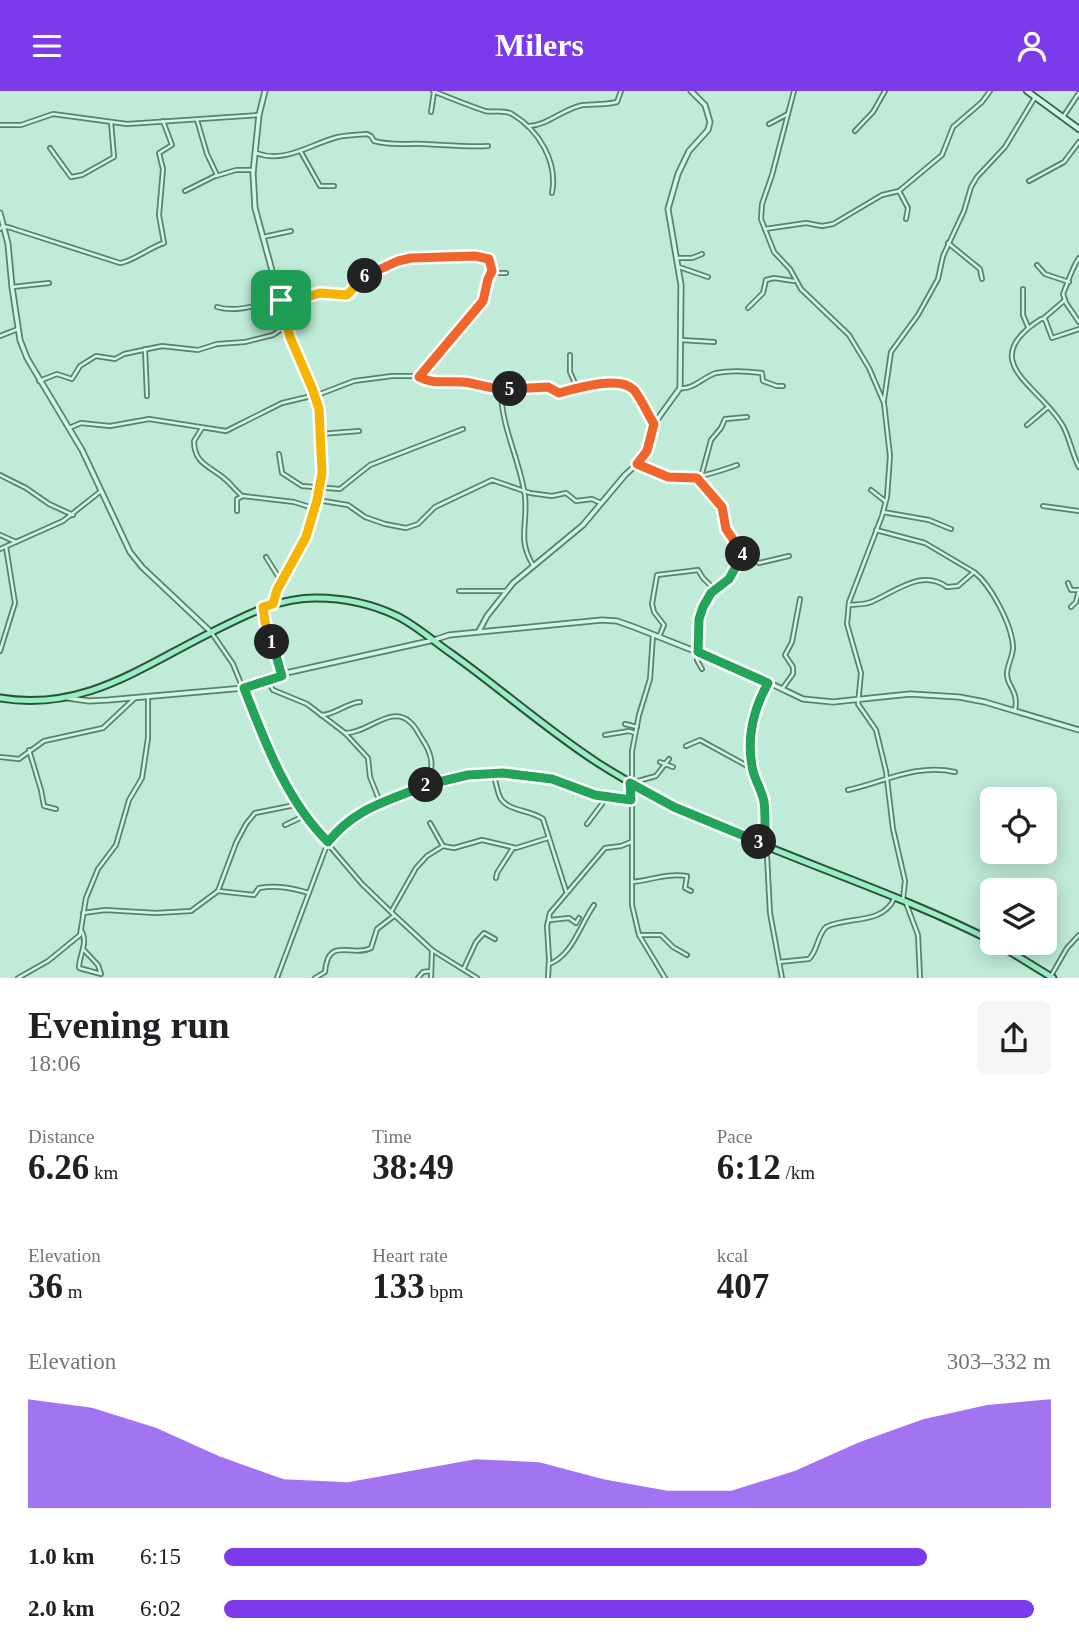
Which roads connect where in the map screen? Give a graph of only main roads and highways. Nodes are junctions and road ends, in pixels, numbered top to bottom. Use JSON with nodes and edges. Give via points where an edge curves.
{"nodes":[{"id":1,"x":1027,"y":91,"type":"edge"},
{"id":2,"x":1079,"y":129,"type":"edge"},
{"id":3,"x":0,"y":698,"type":"edge"},
{"id":4,"x":980,"y":936,"type":"edge"},
{"id":5,"x":1015,"y":955,"type":"edge"},
{"id":6,"x":1050,"y":977,"type":"edge"}],
"edges":[{"from":1,"to":2,"type":"main road"},
{"from":3,"to":4,"type":"main road","via":[[29,702],[68,698],[110,684],[273,604],[314,598],[363,604],[398,617],[433,640],[567,743],[633,785]]},
{"from":5,"to":6,"type":"main road"}]}
